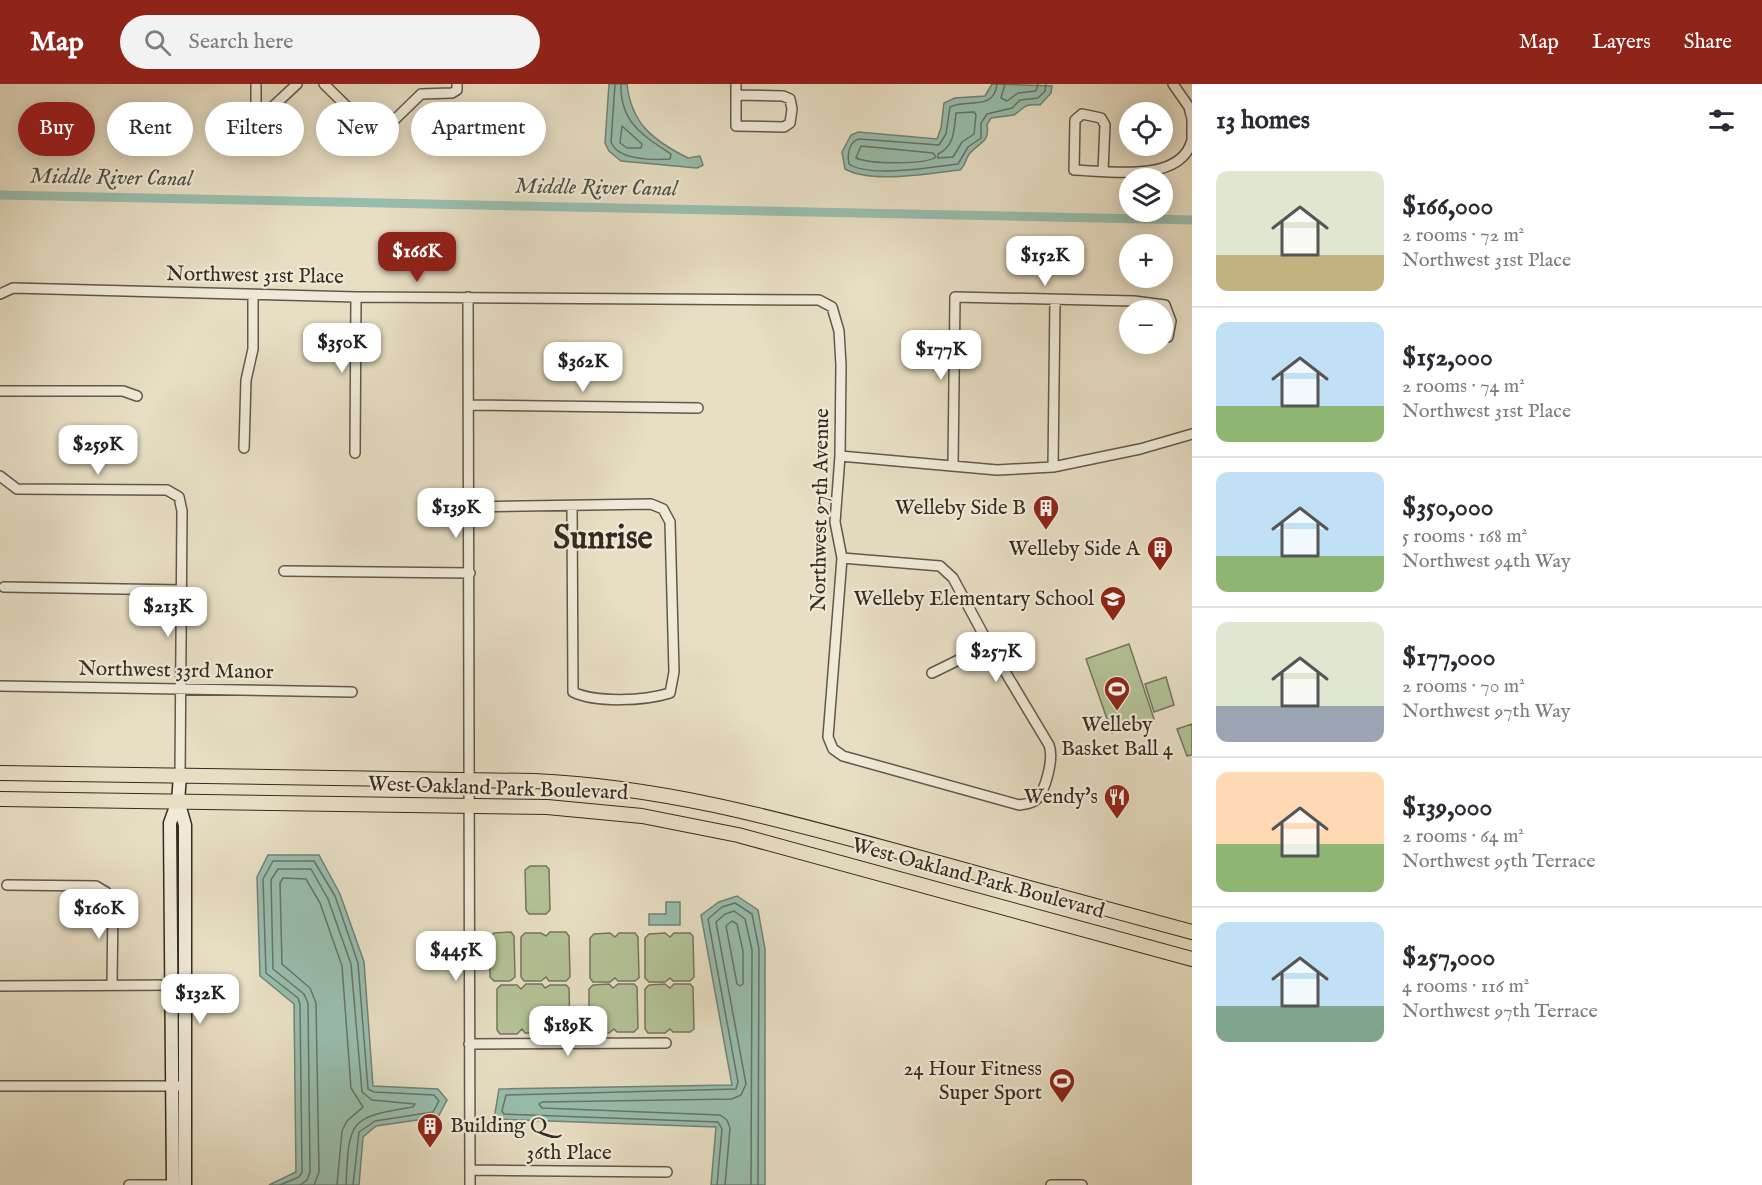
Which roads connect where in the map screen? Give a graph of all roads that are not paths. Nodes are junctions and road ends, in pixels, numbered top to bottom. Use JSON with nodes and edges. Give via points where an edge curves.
{"nodes":[{"id":1,"x":256,"y":84,"type":"edge"},
{"id":2,"x":297,"y":84,"type":"edge"},
{"id":3,"x":324,"y":84,"type":"edge"},
{"id":4,"x":457,"y":84,"type":"edge"},
{"id":5,"x":736,"y":84,"type":"edge"},
{"id":6,"x":1173,"y":84,"type":"edge"},
{"id":7,"x":736,"y":95,"type":"junction"},
{"id":8,"x":1192,"y":120,"type":"edge"},
{"id":9,"x":1103,"y":171,"type":"junction"},
{"id":10,"x":0,"y":293,"type":"edge"},
{"id":11,"x":253,"y":295,"type":"junction"},
{"id":12,"x":356,"y":297,"type":"junction"},
{"id":13,"x":468,"y":297,"type":"junction"},
{"id":14,"x":1055,"y":300,"type":"junction"},
{"id":15,"x":1119,"y":301,"type":"edge"},
{"id":16,"x":832,"y":307,"type":"joint"},
{"id":17,"x":0,"y":391,"type":"edge"},
{"id":18,"x":137,"y":396,"type":"dead end"},
{"id":19,"x":469,"y":405,"type":"junction"},
{"id":20,"x":698,"y":408,"type":"dead end"},
{"id":21,"x":1192,"y":434,"type":"edge"},
{"id":22,"x":244,"y":448,"type":"dead end"},
{"id":23,"x":355,"y":453,"type":"dead end"},
{"id":24,"x":840,"y":456,"type":"junction"},
{"id":25,"x":953,"y":466,"type":"junction"},
{"id":26,"x":1053,"y":467,"type":"junction"},
{"id":27,"x":2,"y":479,"type":"edge"},
{"id":28,"x":572,"y":506,"type":"junction"},
{"id":29,"x":469,"y":507,"type":"junction"},
{"id":30,"x":842,"y":558,"type":"junction"},
{"id":31,"x":284,"y":572,"type":"dead end"},
{"id":32,"x":470,"y":573,"type":"junction"},
{"id":33,"x":4,"y":588,"type":"dead end"},
{"id":34,"x":182,"y":590,"type":"junction"},
{"id":35,"x":989,"y":645,"type":"junction"},
{"id":36,"x":932,"y":673,"type":"dead end"},
{"id":37,"x":0,"y":686,"type":"edge"},
{"id":38,"x":181,"y":689,"type":"junction"},
{"id":39,"x":352,"y":692,"type":"dead end"},
{"id":40,"x":0,"y":773,"type":"edge"},
{"id":41,"x":180,"y":776,"type":"junction"},
{"id":42,"x":470,"y":780,"type":"junction"},
{"id":43,"x":0,"y":799,"type":"edge"},
{"id":44,"x":178,"y":801,"type":"junction"},
{"id":45,"x":468,"y":806,"type":"junction"},
{"id":46,"x":7,"y":885,"type":"dead end"},
{"id":47,"x":1192,"y":932,"type":"edge"},
{"id":48,"x":1192,"y":959,"type":"edge"},
{"id":49,"x":112,"y":984,"type":"junction"},
{"id":50,"x":172,"y":985,"type":"junction"},
{"id":51,"x":0,"y":986,"type":"edge"},
{"id":52,"x":185,"y":986,"type":"junction"},
{"id":53,"x":666,"y":1043,"type":"dead end"},
{"id":54,"x":469,"y":1044,"type":"junction"},
{"id":55,"x":0,"y":1086,"type":"edge"},
{"id":56,"x":172,"y":1086,"type":"junction"},
{"id":57,"x":185,"y":1087,"type":"junction"},
{"id":58,"x":470,"y":1170,"type":"junction"},
{"id":59,"x":668,"y":1172,"type":"dead end"},
{"id":60,"x":1051,"y":1184,"type":"edge"},
{"id":61,"x":129,"y":1185,"type":"edge"},
{"id":62,"x":173,"y":1185,"type":"edge"},
{"id":63,"x":178,"y":1185,"type":"edge"},
{"id":64,"x":185,"y":1185,"type":"edge"},
{"id":65,"x":470,"y":1185,"type":"edge"},
{"id":66,"x":1082,"y":1185,"type":"edge"}],
"edges":[{"from":1,"to":2,"type":"street","via":[[256,111],[266,113]]},
{"from":3,"to":4,"type":"street","via":[[374,133],[381,134],[421,94],[452,93]]},
{"from":5,"to":7,"type":"street"},
{"from":6,"to":8,"type":"street","via":[[1189,107]]},
{"from":7,"to":7,"type":"street","via":[[790,99],[790,123],[784,127],[735,126]]},
{"from":8,"to":9,"type":"street","via":[[1192,140],[1184,156],[1168,166],[1133,173]]},
{"from":9,"to":9,"type":"street","via":[[1105,125],[1101,118],[1082,114],[1074,120],[1074,170]]},
{"from":10,"to":11,"type":"street","name":"Northwest 31st Place","via":[[13,288]]},
{"from":11,"to":12,"type":"street","name":"Northwest 31st Place"},
{"from":11,"to":22,"type":"street","via":[[253,348],[246,380]]},
{"from":12,"to":13,"type":"street","name":"Northwest 31st Place"},
{"from":12,"to":23,"type":"street"},
{"from":13,"to":16,"type":"street","name":"Northwest 31st Place","via":[[819,300]]},
{"from":13,"to":19,"type":"street"},
{"from":14,"to":15,"type":"street"},
{"from":14,"to":25,"type":"street","via":[[955,297]]},
{"from":14,"to":26,"type":"street"},
{"from":16,"to":24,"type":"street","name":"Northwest 97th Avenue","via":[[839,331],[841,365]]},
{"from":17,"to":18,"type":"street","via":[[123,391]]},
{"from":19,"to":20,"type":"street"},
{"from":19,"to":29,"type":"street"},
{"from":21,"to":26,"type":"street"},
{"from":24,"to":25,"type":"street"},
{"from":24,"to":30,"type":"street","name":"Northwest 97th Avenue","via":[[835,522]]},
{"from":25,"to":26,"type":"street","via":[[997,470]]},
{"from":27,"to":34,"type":"street","via":[[17,489],[167,490],[179,497]]},
{"from":28,"to":28,"type":"street","via":[[651,504],[663,509],[670,522],[674,672],[670,693],[658,697],[588,699],[573,692]]},
{"from":28,"to":29,"type":"street"},
{"from":29,"to":32,"type":"street"},
{"from":30,"to":35,"type":"street","via":[[940,566],[953,578]]},
{"from":30,"to":35,"type":"street","name":"Northwest 97th Avenue","via":[[828,737],[833,749],[843,756],[1019,805],[1038,798],[1052,754]]},
{"from":31,"to":32,"type":"street"},
{"from":32,"to":42,"type":"street"},
{"from":33,"to":34,"type":"street"},
{"from":34,"to":38,"type":"street"},
{"from":35,"to":36,"type":"street"},
{"from":37,"to":38,"type":"street","name":"Northwest 33rd Manor"},
{"from":38,"to":39,"type":"street","name":"Northwest 33rd Manor"},
{"from":38,"to":41,"type":"street"},
{"from":40,"to":41,"type":"main road","name":"West Oakland Park Boulevard"},
{"from":41,"to":42,"type":"main road","name":"West Oakland Park Boulevard"},
{"from":41,"to":44,"type":"street"},
{"from":42,"to":45,"type":"street"},
{"from":42,"to":47,"type":"main road","name":"West Oakland Park Boulevard","via":[[612,786],[712,802]]},
{"from":43,"to":44,"type":"main road","name":"West Oakland Park Boulevard"},
{"from":44,"to":45,"type":"main road","name":"West Oakland Park Boulevard"},
{"from":44,"to":50,"type":"street","via":[[170,823]]},
{"from":44,"to":52,"type":"street","via":[[185,825]]},
{"from":45,"to":48,"type":"main road","name":"West Oakland Park Boulevard","via":[[593,810],[699,826]]},
{"from":45,"to":54,"type":"street"},
{"from":46,"to":49,"type":"street","via":[[96,886],[106,891],[113,906]]},
{"from":49,"to":50,"type":"street"},
{"from":49,"to":51,"type":"street"},
{"from":50,"to":52,"type":"street"},
{"from":50,"to":56,"type":"street"},
{"from":52,"to":57,"type":"street"},
{"from":53,"to":54,"type":"street"},
{"from":54,"to":58,"type":"street"},
{"from":55,"to":56,"type":"street"},
{"from":56,"to":57,"type":"street"},
{"from":56,"to":62,"type":"street"},
{"from":57,"to":64,"type":"street"},
{"from":58,"to":59,"type":"street","name":"36th Place"},
{"from":58,"to":65,"type":"street"},
{"from":60,"to":66,"type":"street"},
{"from":61,"to":62,"type":"street"},
{"from":62,"to":63,"type":"street"}]}
